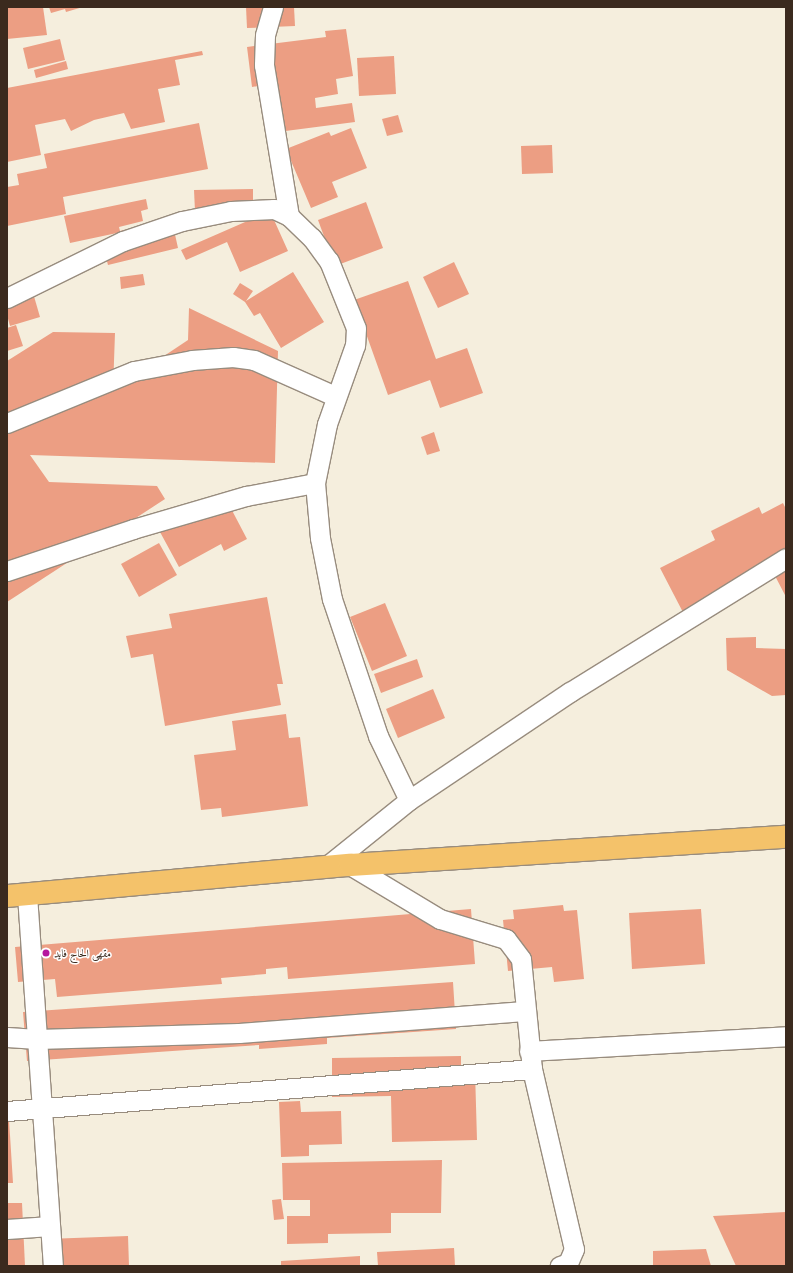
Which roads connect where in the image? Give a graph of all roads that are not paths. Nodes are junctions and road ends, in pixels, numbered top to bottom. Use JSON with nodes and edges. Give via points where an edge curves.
{"nodes":[{"id":1,"x":273,"y":7,"type":"edge"},
{"id":2,"x":289,"y":216,"type":"junction"},
{"id":3,"x":7,"y":298,"type":"edge"},
{"id":4,"x":335,"y":396,"type":"junction"},
{"id":5,"x":7,"y":423,"type":"edge"},
{"id":6,"x":315,"y":483,"type":"junction"},
{"id":7,"x":786,"y":558,"type":"edge"},
{"id":8,"x":7,"y":571,"type":"edge"},
{"id":9,"x":409,"y":800,"type":"junction"},
{"id":10,"x":786,"y":837,"type":"edge"},
{"id":11,"x":350,"y":865,"type":"junction"},
{"id":12,"x":326,"y":867,"type":"junction"},
{"id":13,"x":17,"y":896,"type":"edge"},
{"id":14,"x":524,"y":1011,"type":"junction"},
{"id":15,"x":7,"y":1036,"type":"edge"},
{"id":16,"x":786,"y":1036,"type":"edge"},
{"id":17,"x":37,"y":1039,"type":"junction"},
{"id":18,"x":530,"y":1060,"type":"junction"},
{"id":19,"x":43,"y":1109,"type":"junction"},
{"id":20,"x":7,"y":1111,"type":"edge"},
{"id":21,"x":50,"y":1226,"type":"junction"},
{"id":22,"x":7,"y":1229,"type":"edge"},
{"id":23,"x":53,"y":1266,"type":"edge"},
{"id":24,"x":560,"y":1266,"type":"edge"}],
"edges":[{"from":1,"to":2,"type":"street","via":[[265,35],[264,65]]},
{"from":2,"to":3,"type":"street","via":[[274,209],[255,209],[182,221],[123,241]]},
{"from":2,"to":4,"type":"street","via":[[312,238],[329,261],[356,328],[355,345]]},
{"from":4,"to":5,"type":"street","via":[[254,360],[233,357],[192,360],[134,371]]},
{"from":4,"to":6,"type":"street"},
{"from":6,"to":8,"type":"street","via":[[246,496],[133,529]]},
{"from":6,"to":9,"type":"street","via":[[320,538],[332,599],[378,736]]},
{"from":7,"to":9,"type":"street","via":[[570,692]]},
{"from":9,"to":12,"type":"street"},
{"from":10,"to":11,"type":"main road"},
{"from":11,"to":12,"type":"main road"},
{"from":11,"to":14,"type":"street","via":[[440,919],[506,939],[521,959]]},
{"from":12,"to":13,"type":"main road"},
{"from":13,"to":17,"type":"street"},
{"from":14,"to":17,"type":"street","via":[[239,1033]]},
{"from":14,"to":18,"type":"street"},
{"from":15,"to":17,"type":"street"},
{"from":16,"to":18,"type":"street"},
{"from":17,"to":19,"type":"street"},
{"from":18,"to":19,"type":"street"},
{"from":18,"to":24,"type":"street","via":[[574,1249],[568,1263]]},
{"from":19,"to":20,"type":"street"},
{"from":19,"to":21,"type":"street"},
{"from":21,"to":22,"type":"street"},
{"from":21,"to":23,"type":"street"}]}
